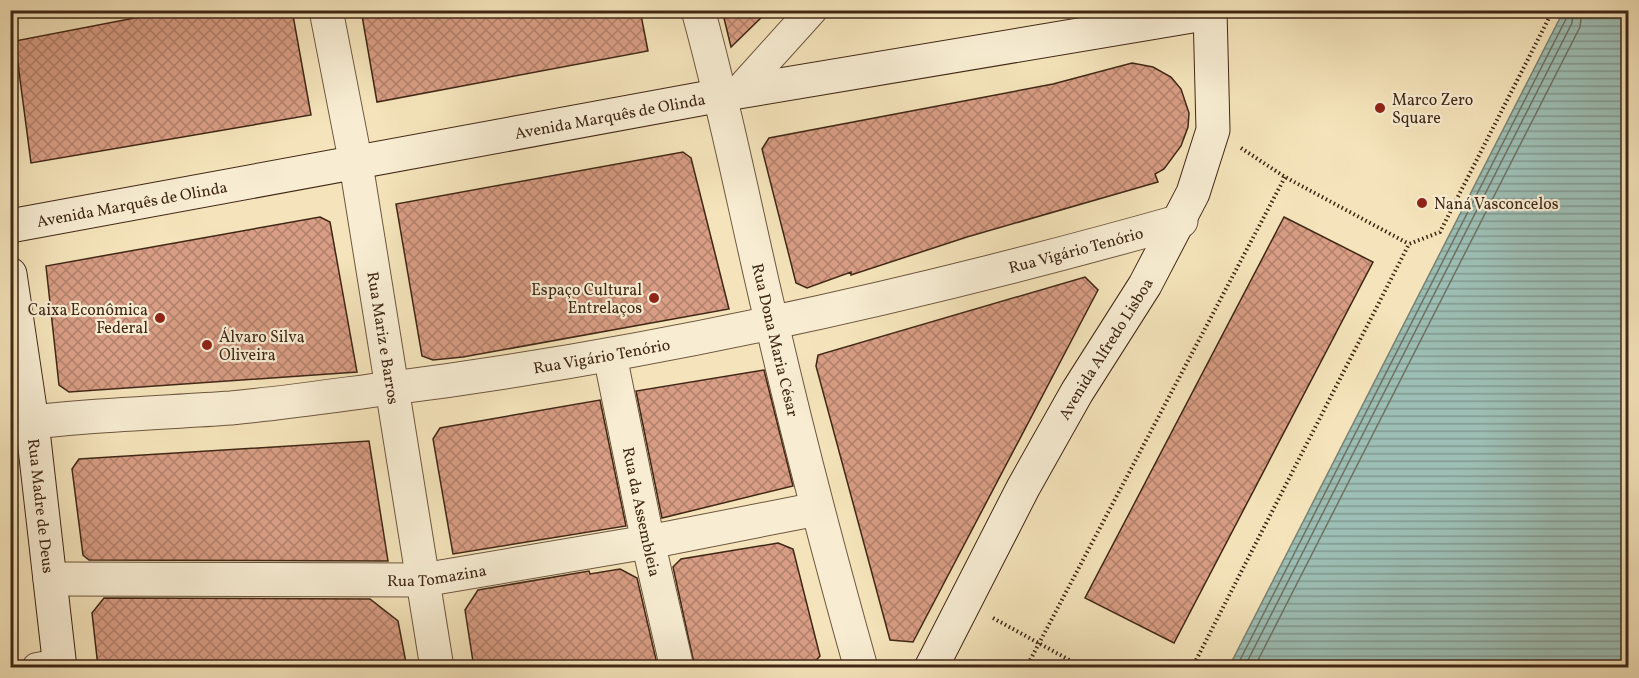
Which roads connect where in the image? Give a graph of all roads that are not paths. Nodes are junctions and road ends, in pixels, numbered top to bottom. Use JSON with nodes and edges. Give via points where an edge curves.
{"nodes":[{"id":1,"x":326,"y":10,"type":"edge"},
{"id":2,"x":698,"y":10,"type":"edge"},
{"id":3,"x":812,"y":10,"type":"edge"},
{"id":4,"x":1210,"y":12,"type":"edge"},
{"id":5,"x":730,"y":93,"type":"junction"},
{"id":6,"x":356,"y":164,"type":"junction"},
{"id":7,"x":1181,"y":221,"type":"junction"},
{"id":8,"x":10,"y":226,"type":"edge"},
{"id":9,"x":10,"y":274,"type":"edge"},
{"id":10,"x":772,"y":323,"type":"junction"},
{"id":11,"x":610,"y":356,"type":"junction"},
{"id":12,"x":393,"y":388,"type":"junction"},
{"id":13,"x":21,"y":423,"type":"edge"},
{"id":14,"x":817,"y":509,"type":"junction"},
{"id":15,"x":648,"y":542,"type":"junction"},
{"id":16,"x":50,"y":579,"type":"junction"},
{"id":17,"x":423,"y":580,"type":"junction"},
{"id":18,"x":52,"y":666,"type":"edge"},
{"id":19,"x":437,"y":668,"type":"edge"},
{"id":20,"x":677,"y":668,"type":"edge"},
{"id":21,"x":861,"y":668,"type":"edge"},
{"id":22,"x":931,"y":668,"type":"edge"}],
"edges":[{"from":1,"to":6,"type":"street","name":"Rua Mariz e Barros"},
{"from":2,"to":5,"type":"street","name":"Rua Dona Maria César"},
{"from":3,"to":5,"type":"street"},
{"from":4,"to":5,"type":"street","name":"Avenida Marquês de Olinda"},
{"from":4,"to":7,"type":"street","name":"Avenida Alfredo Lisboa","via":[[1213,130]]},
{"from":5,"to":6,"type":"street","name":"Avenida Marquês de Olinda"},
{"from":5,"to":10,"type":"street","name":"Rua Dona Maria César"},
{"from":6,"to":8,"type":"street","name":"Avenida Marquês de Olinda"},
{"from":6,"to":12,"type":"street","name":"Rua Mariz e Barros"},
{"from":7,"to":10,"type":"street","name":"Rua Vigário Tenório"},
{"from":7,"to":22,"type":"street","name":"Avenida Alfredo Lisboa","via":[[1077,392]]},
{"from":9,"to":13,"type":"street","name":"Rua Madre de Deus"},
{"from":10,"to":11,"type":"street","name":"Rua Vigário Tenório"},
{"from":10,"to":14,"type":"street","name":"Rua Dona Maria César"},
{"from":11,"to":12,"type":"street","name":"Rua Vigário Tenório"},
{"from":11,"to":15,"type":"street","name":"Rua da Assembleia"},
{"from":12,"to":13,"type":"street","name":"Rua Vigário Tenório","via":[[235,407]]},
{"from":12,"to":17,"type":"street","name":"Rua Mariz e Barros"},
{"from":13,"to":16,"type":"street","name":"Rua Madre de Deus"},
{"from":14,"to":15,"type":"street","name":"Rua Tomazina"},
{"from":14,"to":21,"type":"street","name":"Rua Dona Maria César"},
{"from":15,"to":17,"type":"street","name":"Rua Tomazina"},
{"from":15,"to":20,"type":"street","name":"Rua da Assembleia"},
{"from":16,"to":17,"type":"street","name":"Rua Tomazina"},
{"from":16,"to":18,"type":"street","name":"Rua Madre de Deus"},
{"from":17,"to":19,"type":"street","name":"Rua Mariz e Barros"}]}
